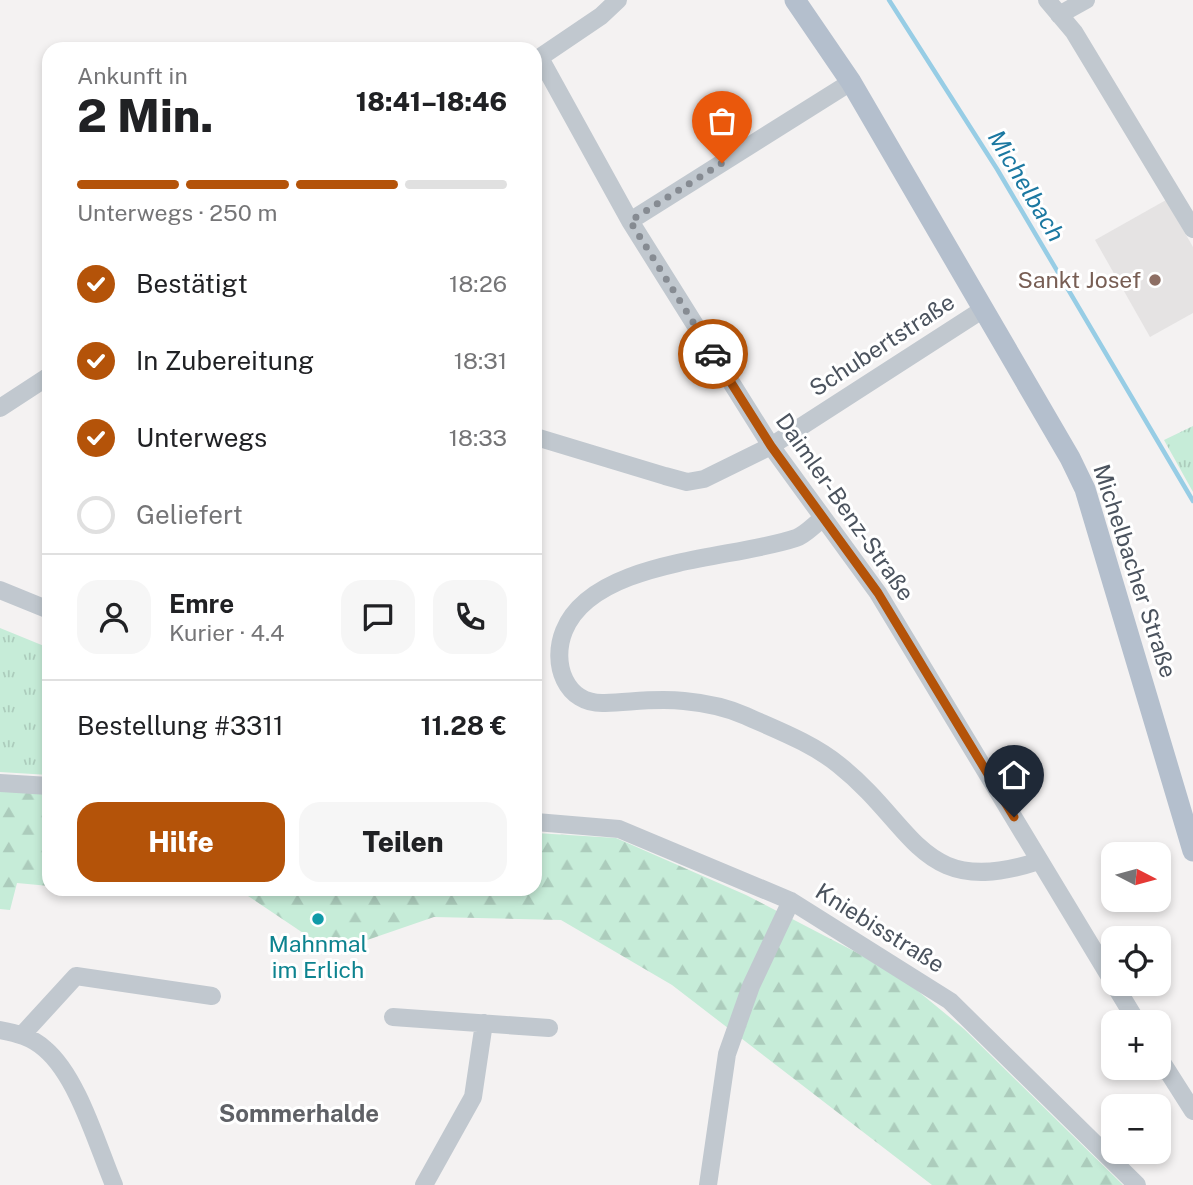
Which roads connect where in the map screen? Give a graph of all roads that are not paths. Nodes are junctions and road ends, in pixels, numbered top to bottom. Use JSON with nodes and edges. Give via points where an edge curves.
{"nodes":[{"id":1,"x":618,"y":0,"type":"edge"},
{"id":2,"x":795,"y":0,"type":"edge"},
{"id":3,"x":1046,"y":0,"type":"edge"},
{"id":4,"x":1086,"y":0,"type":"edge"},
{"id":5,"x":1059,"y":15,"type":"junction"},
{"id":6,"x":542,"y":56,"type":"edge"},
{"id":7,"x":542,"y":66,"type":"edge"},
{"id":8,"x":850,"y":82,"type":"junction"},
{"id":9,"x":630,"y":221,"type":"junction"},
{"id":10,"x":1193,"y":229,"type":"edge"},
{"id":11,"x":982,"y":310,"type":"junction"},
{"id":12,"x":42,"y":381,"type":"edge"},
{"id":13,"x":0,"y":408,"type":"edge"},
{"id":14,"x":542,"y":439,"type":"edge"},
{"id":15,"x":771,"y":446,"type":"junction"},
{"id":16,"x":822,"y":519,"type":"junction"},
{"id":17,"x":0,"y":590,"type":"edge"},
{"id":18,"x":42,"y":607,"type":"edge"},
{"id":19,"x":0,"y":783,"type":"edge"},
{"id":20,"x":42,"y":786,"type":"edge"},
{"id":21,"x":542,"y":823,"type":"edge"},
{"id":22,"x":1193,"y":851,"type":"edge"},
{"id":23,"x":1038,"y":861,"type":"junction"},
{"id":24,"x":791,"y":901,"type":"junction"},
{"id":25,"x":1101,"y":963,"type":"edge"},
{"id":26,"x":212,"y":996,"type":"dead end"},
{"id":27,"x":393,"y":1017,"type":"dead end"},
{"id":28,"x":484,"y":1023,"type":"junction"},
{"id":29,"x":549,"y":1028,"type":"dead end"},
{"id":30,"x":0,"y":1030,"type":"edge"},
{"id":31,"x":22,"y":1035,"type":"junction"},
{"id":32,"x":1171,"y":1076,"type":"edge"},
{"id":33,"x":1193,"y":1111,"type":"edge"},
{"id":34,"x":114,"y":1185,"type":"edge"},
{"id":35,"x":424,"y":1185,"type":"edge"},
{"id":36,"x":708,"y":1185,"type":"edge"},
{"id":37,"x":1137,"y":1185,"type":"edge"}],
"edges":[{"from":1,"to":6,"type":"street"},
{"from":2,"to":8,"type":"main road","name":"Michelbacher Straße"},
{"from":3,"to":5,"type":"street"},
{"from":4,"to":5,"type":"street"},
{"from":5,"to":10,"type":"street"},
{"from":7,"to":9,"type":"street","name":"Daimler-Benz-Straße"},
{"from":8,"to":9,"type":"street"},
{"from":8,"to":11,"type":"main road","name":"Michelbacher Straße"},
{"from":9,"to":15,"type":"street","name":"Daimler-Benz-Straße"},
{"from":11,"to":15,"type":"street","name":"Schubertstraße"},
{"from":11,"to":22,"type":"main road","name":"Michelbacher Straße","via":[[1085,489]]},
{"from":12,"to":13,"type":"street"},
{"from":14,"to":15,"type":"street","name":"Schubertstraße","via":[[687,482],[704,479]]},
{"from":15,"to":16,"type":"street","name":"Daimler-Benz-Straße"},
{"from":16,"to":23,"type":"street","name":"Daimler-Benz-Straße","via":[[878,593]]},
{"from":16,"to":23,"type":"street","via":[[799,537],[646,573],[599,591],[578,608],[563,634],[558,662],[562,678],[591,701],[685,701],[723,707],[789,735],[837,763],[936,862],[957,872],[996,872]]},
{"from":17,"to":18,"type":"street"},
{"from":19,"to":20,"type":"street"},
{"from":21,"to":24,"type":"street","name":"Kniebisstraße","via":[[619,829]]},
{"from":23,"to":25,"type":"street","name":"Daimler-Benz-Straße"},
{"from":24,"to":36,"type":"street","via":[[751,986],[727,1054]]},
{"from":24,"to":37,"type":"street","name":"Kniebisstraße","via":[[950,1001]]},
{"from":26,"to":31,"type":"street","via":[[76,976]]},
{"from":27,"to":28,"type":"street"},
{"from":28,"to":29,"type":"street"},
{"from":28,"to":35,"type":"street","via":[[473,1097]]},
{"from":30,"to":31,"type":"street"},
{"from":31,"to":34,"type":"street","via":[[44,1047],[60,1064]]},
{"from":32,"to":33,"type":"street"}]}
